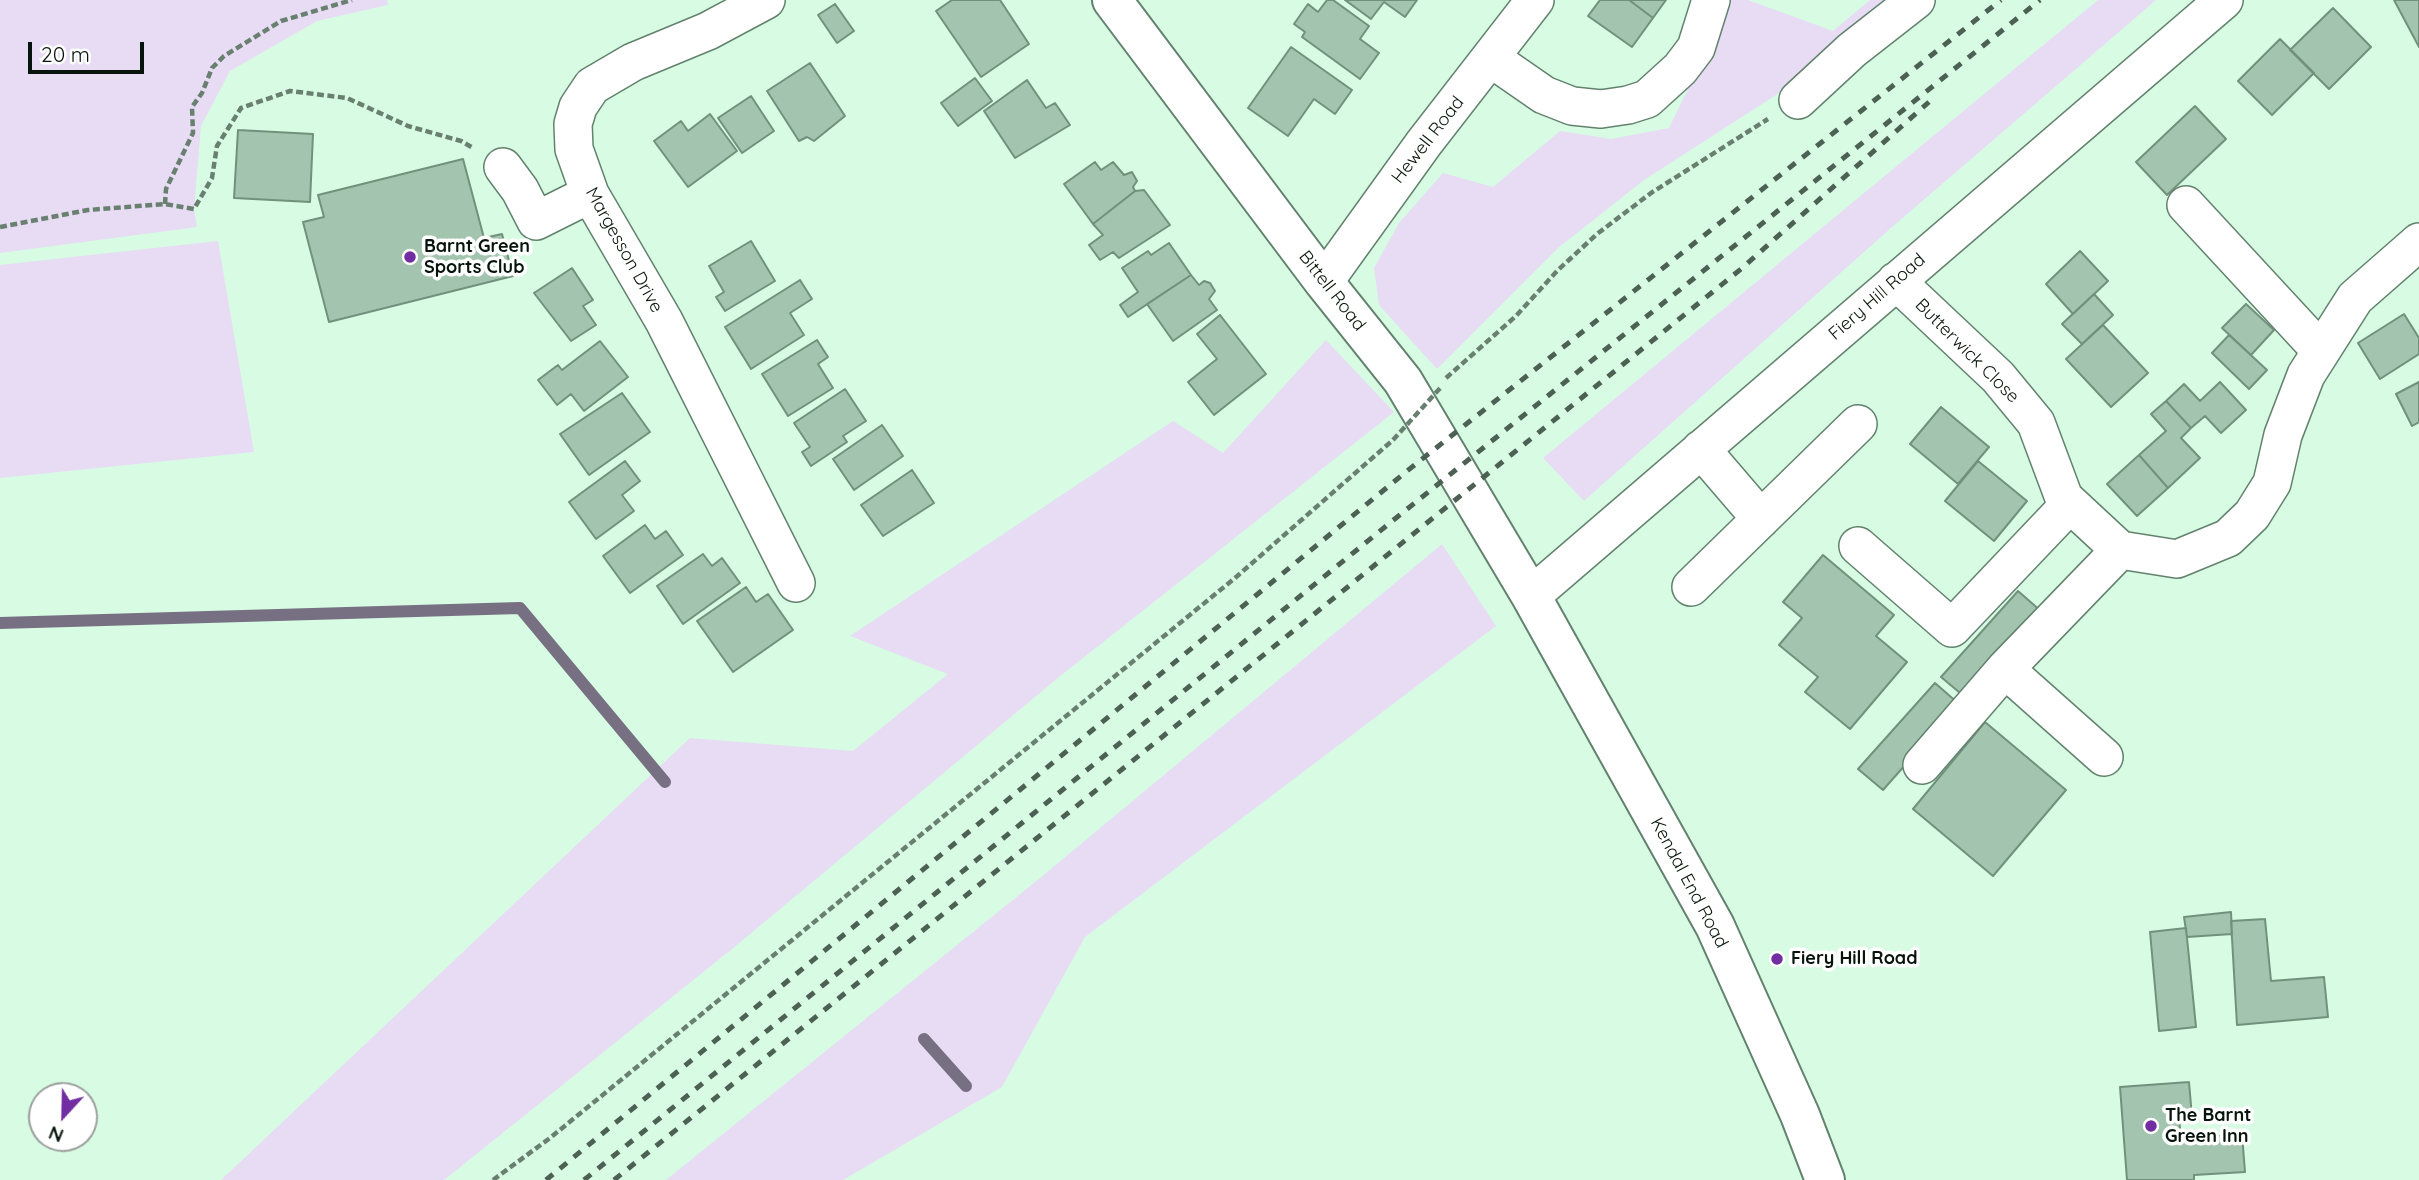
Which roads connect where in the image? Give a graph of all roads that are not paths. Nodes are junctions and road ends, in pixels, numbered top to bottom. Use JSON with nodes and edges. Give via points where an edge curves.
{"nodes":[{"id":1,"x":766,"y":0,"type":"edge"},
{"id":2,"x":1112,"y":0,"type":"edge"},
{"id":3,"x":1535,"y":0,"type":"edge"},
{"id":4,"x":1711,"y":0,"type":"edge"},
{"id":5,"x":1916,"y":0,"type":"edge"},
{"id":6,"x":2224,"y":0,"type":"edge"},
{"id":7,"x":1492,"y":59,"type":"junction"},
{"id":8,"x":1798,"y":100,"type":"road end"},
{"id":9,"x":503,"y":167,"type":"road end"},
{"id":10,"x":590,"y":194,"type":"junction"},
{"id":11,"x":2186,"y":205,"type":"dead end"},
{"id":12,"x":2419,"y":242,"type":"edge"},
{"id":13,"x":1896,"y":281,"type":"junction"},
{"id":14,"x":1324,"y":282,"type":"junction"},
{"id":15,"x":2321,"y":351,"type":"junction"},
{"id":16,"x":1858,"y":424,"type":"dead end"},
{"id":17,"x":1701,"y":449,"type":"junction"},
{"id":18,"x":2070,"y":504,"type":"junction"},
{"id":19,"x":1761,"y":519,"type":"junction"},
{"id":20,"x":1858,"y":546,"type":"dead end"},
{"id":21,"x":2120,"y":550,"type":"junction"},
{"id":22,"x":796,"y":583,"type":"dead end"},
{"id":23,"x":1690,"y":587,"type":"dead end"},
{"id":24,"x":1531,"y":596,"type":"junction"},
{"id":25,"x":2005,"y":668,"type":"junction"},
{"id":26,"x":2104,"y":757,"type":"dead end"},
{"id":27,"x":1922,"y":765,"type":"dead end"},
{"id":28,"x":1825,"y":1180,"type":"edge"}],
"edges":[{"from":1,"to":10,"type":"street","name":"Margesson Drive","via":[[592,86],[573,124],[574,149]]},
{"from":2,"to":14,"type":"main road","name":"Bittell Road"},
{"from":3,"to":7,"type":"street","name":"Hewell Road"},
{"from":4,"to":7,"type":"street","via":[[1696,48],[1680,69],[1647,99],[1628,105],[1601,109],[1572,106],[1544,95]]},
{"from":5,"to":8,"type":"street"},
{"from":6,"to":13,"type":"street","name":"Fiery Hill Road"},
{"from":7,"to":14,"type":"street","name":"Hewell Road","via":[[1424,143]]},
{"from":9,"to":10,"type":"street","via":[[536,221]]},
{"from":10,"to":22,"type":"street","name":"Margesson Drive","via":[[664,321]]},
{"from":11,"to":15,"type":"street"},
{"from":12,"to":15,"type":"street","via":[[2355,298]]},
{"from":13,"to":17,"type":"street","name":"Fiery Hill Road"},
{"from":13,"to":18,"type":"street","name":"Butterwick Close","via":[[1998,377],[2036,423]]},
{"from":14,"to":24,"type":"main road","name":"Bittell Road","via":[[1403,381]]},
{"from":15,"to":21,"type":"street","via":[[2306,375],[2283,435],[2272,482],[2252,515],[2228,538],[2177,559]]},
{"from":16,"to":19,"type":"street"},
{"from":17,"to":19,"type":"street"},
{"from":17,"to":24,"type":"street","name":"Fiery Hill Road"},
{"from":18,"to":20,"type":"street","via":[[1952,628]]},
{"from":18,"to":21,"type":"street","name":"Butterwick Close"},
{"from":19,"to":23,"type":"street"},
{"from":21,"to":25,"type":"street"},
{"from":24,"to":28,"type":"main road","name":"Kendal End Road","via":[[1715,926]]},
{"from":25,"to":26,"type":"street"},
{"from":25,"to":27,"type":"street"}]}
